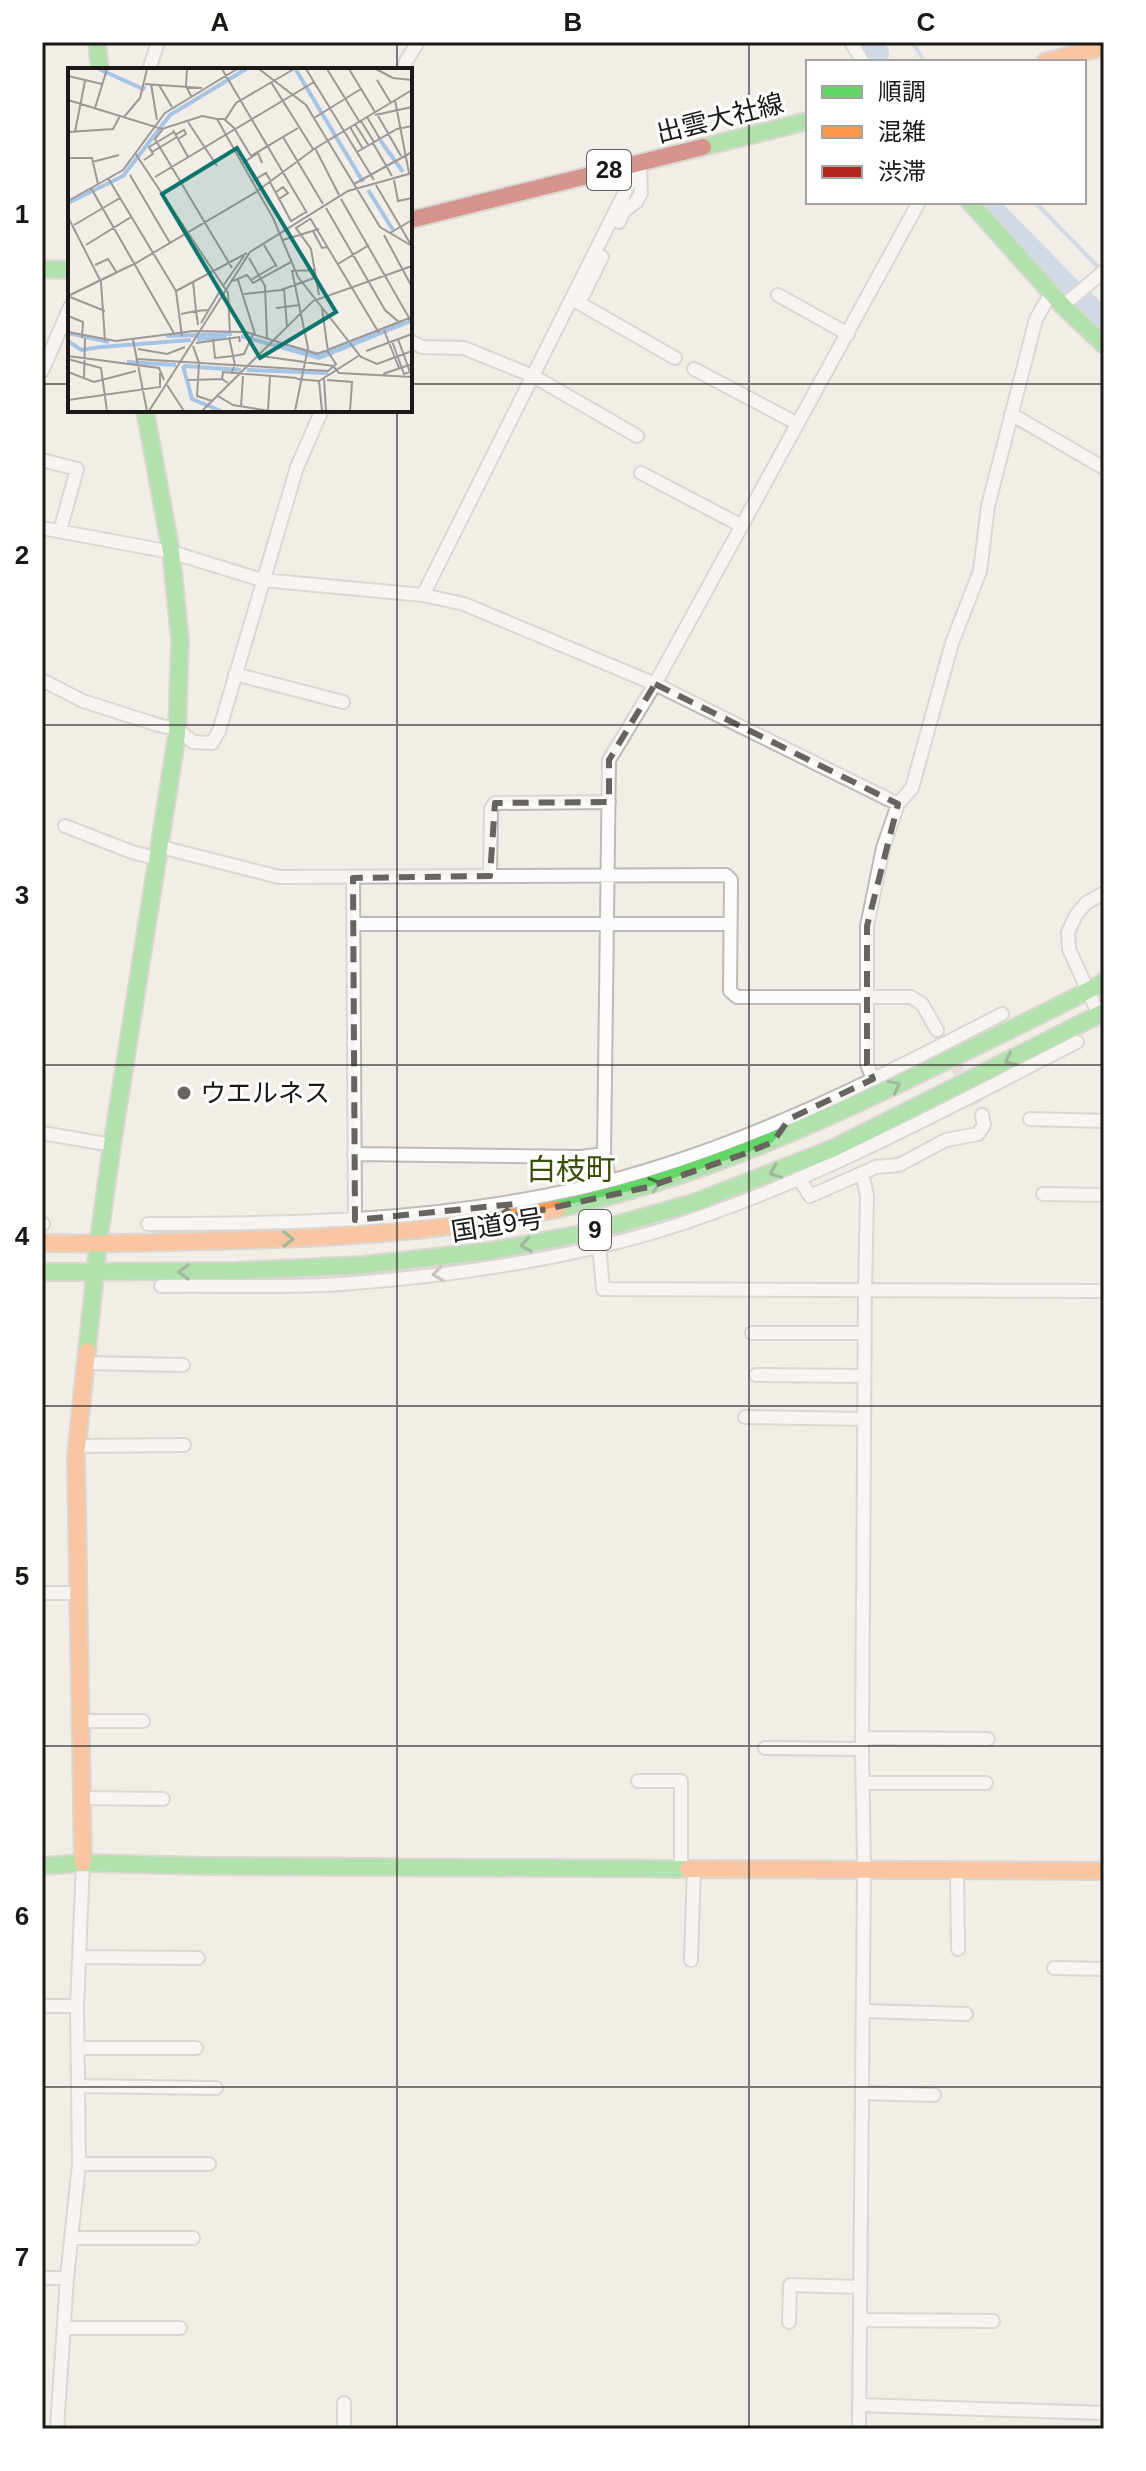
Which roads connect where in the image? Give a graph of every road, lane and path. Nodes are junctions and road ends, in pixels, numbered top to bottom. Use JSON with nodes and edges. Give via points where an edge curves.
{"nodes":[{"id":1,"x":97,"y":42,"type":"edge"},
{"id":2,"x":158,"y":42,"type":"edge"},
{"id":3,"x":418,"y":42,"type":"edge"},
{"id":4,"x":851,"y":42,"type":"edge"},
{"id":5,"x":1104,"y":47,"type":"edge"},
{"id":6,"x":862,"y":60,"type":"edge"},
{"id":7,"x":1053,"y":60,"type":"edge"},
{"id":8,"x":100,"y":68,"type":"edge"},
{"id":9,"x":150,"y":68,"type":"edge"},
{"id":10,"x":404,"y":68,"type":"edge"},
{"id":11,"x":806,"y":121,"type":"edge"},
{"id":12,"x":640,"y":162,"type":"junction"},
{"id":13,"x":918,"y":204,"type":"edge"},
{"id":14,"x":972,"y":204,"type":"edge"},
{"id":15,"x":412,"y":219,"type":"edge"},
{"id":16,"x":42,"y":269,"type":"edge"},
{"id":17,"x":68,"y":270,"type":"edge"},
{"id":18,"x":1104,"y":271,"type":"edge"},
{"id":19,"x":1051,"y":293,"type":"junction"},
{"id":20,"x":778,"y":295,"type":"dead end"},
{"id":21,"x":1063,"y":306,"type":"junction"},
{"id":22,"x":68,"y":312,"type":"edge"},
{"id":23,"x":848,"y":334,"type":"junction"},
{"id":24,"x":412,"y":342,"type":"edge"},
{"id":25,"x":1104,"y":345,"type":"edge"},
{"id":26,"x":675,"y":358,"type":"dead end"},
{"id":27,"x":694,"y":369,"type":"dead end"},
{"id":28,"x":42,"y":371,"type":"edge"},
{"id":29,"x":533,"y":376,"type":"junction"},
{"id":30,"x":145,"y":412,"type":"edge"},
{"id":31,"x":321,"y":412,"type":"edge"},
{"id":32,"x":1011,"y":414,"type":"junction"},
{"id":33,"x":798,"y":424,"type":"junction"},
{"id":34,"x":637,"y":436,"type":"dead end"},
{"id":35,"x":42,"y":460,"type":"edge"},
{"id":36,"x":1104,"y":468,"type":"edge"},
{"id":37,"x":641,"y":473,"type":"dead end"},
{"id":38,"x":742,"y":526,"type":"junction"},
{"id":39,"x":42,"y":528,"type":"edge"},
{"id":40,"x":60,"y":531,"type":"junction"},
{"id":41,"x":171,"y":552,"type":"junction"},
{"id":42,"x":262,"y":580,"type":"junction"},
{"id":43,"x":423,"y":595,"type":"junction"},
{"id":44,"x":235,"y":674,"type":"junction"},
{"id":45,"x":42,"y":680,"type":"edge"},
{"id":46,"x":655,"y":684,"type":"junction"},
{"id":47,"x":343,"y":702,"type":"dead end"},
{"id":48,"x":177,"y":729,"type":"junction"},
{"id":49,"x":609,"y":802,"type":"junction"},
{"id":50,"x":898,"y":804,"type":"junction"},
{"id":51,"x":65,"y":826,"type":"dead end"},
{"id":52,"x":160,"y":853,"type":"junction"},
{"id":53,"x":607,"y":874,"type":"junction"},
{"id":54,"x":490,"y":876,"type":"junction"},
{"id":55,"x":353,"y":878,"type":"junction"},
{"id":56,"x":1104,"y":893,"type":"edge"},
{"id":57,"x":354,"y":924,"type":"junction"},
{"id":58,"x":607,"y":924,"type":"junction"},
{"id":59,"x":730,"y":924,"type":"junction"},
{"id":60,"x":1104,"y":982,"type":"edge"},
{"id":61,"x":1088,"y":991,"type":"junction"},
{"id":62,"x":868,"y":997,"type":"junction"},
{"id":63,"x":1002,"y":1014,"type":"dead end"},
{"id":64,"x":1102,"y":1016,"type":"edge"},
{"id":65,"x":937,"y":1030,"type":"tunnel mouth"},
{"id":66,"x":1046,"y":1041,"type":"junction"},
{"id":67,"x":1077,"y":1042,"type":"dead end"},
{"id":68,"x":916,"y":1059,"type":"junction"},
{"id":69,"x":943,"y":1063,"type":"junction"},
{"id":70,"x":1035,"y":1063,"type":"junction"},
{"id":71,"x":873,"y":1079,"type":"junction"},
{"id":72,"x":982,"y":1115,"type":"dead end"},
{"id":73,"x":789,"y":1119,"type":"junction"},
{"id":74,"x":1030,"y":1119,"type":"dead end"},
{"id":75,"x":1104,"y":1121,"type":"edge"},
{"id":76,"x":42,"y":1133,"type":"edge"},
{"id":77,"x":773,"y":1142,"type":"junction"},
{"id":78,"x":112,"y":1145,"type":"junction"},
{"id":79,"x":354,"y":1154,"type":"junction"},
{"id":80,"x":604,"y":1154,"type":"junction"},
{"id":81,"x":862,"y":1173,"type":"junction"},
{"id":82,"x":799,"y":1178,"type":"junction"},
{"id":83,"x":609,"y":1180,"type":"junction"},
{"id":84,"x":1043,"y":1194,"type":"dead end"},
{"id":85,"x":1104,"y":1195,"type":"edge"},
{"id":86,"x":520,"y":1200,"type":"junction"},
{"id":87,"x":355,"y":1220,"type":"junction"},
{"id":88,"x":496,"y":1220,"type":"junction"},
{"id":89,"x":148,"y":1224,"type":"dead end"},
{"id":90,"x":224,"y":1224,"type":"junction"},
{"id":91,"x":199,"y":1241,"type":"junction"},
{"id":92,"x":42,"y":1243,"type":"edge"},
{"id":93,"x":98,"y":1245,"type":"junction"},
{"id":94,"x":599,"y":1245,"type":"junction"},
{"id":95,"x":268,"y":1271,"type":"junction"},
{"id":96,"x":42,"y":1272,"type":"edge"},
{"id":97,"x":95,"y":1272,"type":"junction"},
{"id":98,"x":290,"y":1284,"type":"junction"},
{"id":99,"x":161,"y":1286,"type":"dead end"},
{"id":100,"x":865,"y":1289,"type":"junction"},
{"id":101,"x":1104,"y":1291,"type":"edge"},
{"id":102,"x":752,"y":1333,"type":"dead end"},
{"id":103,"x":864,"y":1333,"type":"junction"},
{"id":104,"x":85,"y":1363,"type":"junction"},
{"id":105,"x":183,"y":1365,"type":"dead end"},
{"id":106,"x":756,"y":1375,"type":"dead end"},
{"id":107,"x":864,"y":1376,"type":"junction"},
{"id":108,"x":745,"y":1417,"type":"dead end"},
{"id":109,"x":864,"y":1419,"type":"junction"},
{"id":110,"x":184,"y":1445,"type":"dead end"},
{"id":111,"x":76,"y":1446,"type":"junction"},
{"id":112,"x":42,"y":1593,"type":"edge"},
{"id":113,"x":78,"y":1593,"type":"junction"},
{"id":114,"x":81,"y":1721,"type":"junction"},
{"id":115,"x":143,"y":1721,"type":"dead end"},
{"id":116,"x":988,"y":1739,"type":"dead end"},
{"id":117,"x":862,"y":1744,"type":"junction"},
{"id":118,"x":765,"y":1748,"type":"dead end"},
{"id":119,"x":638,"y":1781,"type":"dead end"},
{"id":120,"x":863,"y":1783,"type":"junction"},
{"id":121,"x":986,"y":1783,"type":"dead end"},
{"id":122,"x":82,"y":1798,"type":"junction"},
{"id":123,"x":163,"y":1799,"type":"dead end"},
{"id":124,"x":83,"y":1863,"type":"junction"},
{"id":125,"x":42,"y":1866,"type":"edge"},
{"id":126,"x":688,"y":1868,"type":"junction"},
{"id":127,"x":864,"y":1868,"type":"junction"},
{"id":128,"x":957,"y":1869,"type":"junction"},
{"id":129,"x":1104,"y":1871,"type":"edge"},
{"id":130,"x":958,"y":1949,"type":"dead end"},
{"id":131,"x":79,"y":1957,"type":"junction"},
{"id":132,"x":198,"y":1958,"type":"dead end"},
{"id":133,"x":691,"y":1960,"type":"dead end"},
{"id":134,"x":1054,"y":1968,"type":"dead end"},
{"id":135,"x":1104,"y":1969,"type":"edge"},
{"id":136,"x":42,"y":2006,"type":"edge"},
{"id":137,"x":77,"y":2006,"type":"junction"},
{"id":138,"x":863,"y":2011,"type":"junction"},
{"id":139,"x":966,"y":2014,"type":"dead end"},
{"id":140,"x":78,"y":2048,"type":"junction"},
{"id":141,"x":196,"y":2048,"type":"dead end"},
{"id":142,"x":78,"y":2086,"type":"junction"},
{"id":143,"x":216,"y":2088,"type":"dead end"},
{"id":144,"x":862,"y":2093,"type":"junction"},
{"id":145,"x":934,"y":2095,"type":"dead end"},
{"id":146,"x":79,"y":2164,"type":"junction"},
{"id":147,"x":209,"y":2164,"type":"dead end"},
{"id":148,"x":72,"y":2238,"type":"junction"},
{"id":149,"x":193,"y":2238,"type":"dead end"},
{"id":150,"x":42,"y":2278,"type":"edge"},
{"id":151,"x":67,"y":2278,"type":"junction"},
{"id":152,"x":860,"y":2287,"type":"junction"},
{"id":153,"x":860,"y":2320,"type":"junction"},
{"id":154,"x":993,"y":2321,"type":"dead end"},
{"id":155,"x":789,"y":2322,"type":"dead end"},
{"id":156,"x":64,"y":2328,"type":"junction"},
{"id":157,"x":180,"y":2328,"type":"dead end"},
{"id":158,"x":344,"y":2403,"type":"dead end"},
{"id":159,"x":859,"y":2405,"type":"junction"},
{"id":160,"x":1104,"y":2413,"type":"edge"},
{"id":161,"x":57,"y":2429,"type":"edge"},
{"id":162,"x":344,"y":2429,"type":"edge"},
{"id":163,"x":859,"y":2429,"type":"edge"}],
"edges":[{"from":1,"to":8,"type":"main road"},
{"from":2,"to":9,"type":"street"},
{"from":3,"to":10,"type":"street"},
{"from":4,"to":6,"type":"street"},
{"from":5,"to":7,"type":"main road"},
{"from":11,"to":12,"type":"main road","name":"出雲大社線","number":"28"},
{"from":12,"to":15,"type":"main road","name":"出雲大社線","number":"28"},
{"from":12,"to":26,"type":"street","via":[[641,193],[624,211],[579,303]]},
{"from":12,"to":29,"type":"street"},
{"from":13,"to":23,"type":"street"},
{"from":14,"to":19,"type":"main road"},
{"from":16,"to":17,"type":"main road"},
{"from":18,"to":21,"type":"street"},
{"from":19,"to":21,"type":"main road"},
{"from":19,"to":32,"type":"street","via":[[1036,319]]},
{"from":20,"to":23,"type":"street"},
{"from":21,"to":25,"type":"main road"},
{"from":22,"to":28,"type":"street"},
{"from":23,"to":33,"type":"street"},
{"from":24,"to":29,"type":"street","via":[[464,348]]},
{"from":27,"to":33,"type":"street"},
{"from":29,"to":34,"type":"street"},
{"from":29,"to":43,"type":"street"},
{"from":30,"to":41,"type":"main road"},
{"from":31,"to":42,"type":"street","via":[[297,467]]},
{"from":32,"to":36,"type":"street"},
{"from":32,"to":50,"type":"street","via":[[988,506],[980,571],[952,643],[912,788]]},
{"from":33,"to":38,"type":"street"},
{"from":35,"to":40,"type":"street","via":[[77,469]]},
{"from":37,"to":38,"type":"street"},
{"from":38,"to":46,"type":"street"},
{"from":39,"to":40,"type":"street"},
{"from":40,"to":41,"type":"street"},
{"from":41,"to":42,"type":"street"},
{"from":41,"to":48,"type":"main road","via":[[180,640]]},
{"from":42,"to":43,"type":"street"},
{"from":42,"to":44,"type":"street"},
{"from":43,"to":46,"type":"street","via":[[464,604]]},
{"from":44,"to":47,"type":"street"},
{"from":44,"to":48,"type":"street","via":[[212,743],[193,742]]},
{"from":45,"to":48,"type":"street","via":[[83,701]]},
{"from":46,"to":49,"type":"street","via":[[609,760]]},
{"from":46,"to":50,"type":"street"},
{"from":48,"to":52,"type":"main road"},
{"from":49,"to":53,"type":"street"},
{"from":49,"to":54,"type":"street","via":[[495,803]]},
{"from":50,"to":62,"type":"street","via":[[867,926]]},
{"from":51,"to":52,"type":"street","via":[[132,852]]},
{"from":52,"to":55,"type":"street","via":[[279,877]]},
{"from":52,"to":78,"type":"main road"},
{"from":53,"to":54,"type":"street"},
{"from":53,"to":58,"type":"street"},
{"from":53,"to":59,"type":"street","via":[[726,875],[731,880]]},
{"from":54,"to":55,"type":"street"},
{"from":55,"to":57,"type":"street"},
{"from":56,"to":61,"type":"street","via":[[1086,903],[1068,932],[1069,949]]},
{"from":57,"to":58,"type":"street"},
{"from":57,"to":79,"type":"street"},
{"from":58,"to":59,"type":"street"},
{"from":58,"to":80,"type":"street"},
{"from":59,"to":62,"type":"street","via":[[730,991],[737,997]]},
{"from":60,"to":61,"type":"main road","name":"国道9号","number":"9"},
{"from":61,"to":64,"type":"street"},
{"from":61,"to":69,"type":"main road","name":"国道9号","number":"9"},
{"from":62,"to":65,"type":"street","via":[[911,997],[922,1004]]},
{"from":62,"to":71,"type":"street","via":[[867,1064]]},
{"from":63,"to":68,"type":"street"},
{"from":64,"to":66,"type":"main road","name":"国道9号","number":"9"},
{"from":66,"to":70,"type":"street"},
{"from":66,"to":95,"type":"main road","name":"国道9号","number":"9","one_way":true,"via":[[837,1147],[648,1216],[555,1240],[452,1257]]},
{"from":67,"to":70,"type":"street"},
{"from":68,"to":69,"type":"street"},
{"from":68,"to":71,"type":"street"},
{"from":77,"to":69,"type":"main road","name":"国道9号","number":"9","one_way":true},
{"from":70,"to":82,"type":"street","via":[[874,1146]]},
{"from":71,"to":73,"type":"street"},
{"from":72,"to":81,"type":"street","via":[[984,1125],[978,1134],[946,1140],[899,1165]]},
{"from":73,"to":77,"type":"street"},
{"from":73,"to":83,"type":"street"},
{"from":74,"to":75,"type":"street"},
{"from":76,"to":78,"type":"street"},
{"from":88,"to":77,"type":"main road","name":"国道9号","number":"9","one_way":true,"via":[[648,1187]]},
{"from":78,"to":93,"type":"main road"},
{"from":79,"to":80,"type":"street"},
{"from":79,"to":87,"type":"street"},
{"from":80,"to":83,"type":"street"},
{"from":81,"to":82,"type":"street","via":[[810,1196]]},
{"from":81,"to":100,"type":"street","via":[[867,1196]]},
{"from":82,"to":94,"type":"street","via":[[657,1231]]},
{"from":83,"to":86,"type":"street"},
{"from":84,"to":85,"type":"street"},
{"from":86,"to":87,"type":"street"},
{"from":86,"to":88,"type":"street"},
{"from":87,"to":90,"type":"street"},
{"from":91,"to":88,"type":"main road","name":"国道9号","number":"9","one_way":true,"via":[[344,1238]]},
{"from":89,"to":90,"type":"street"},
{"from":90,"to":91,"type":"street"},
{"from":91,"to":93,"type":"main road","name":"国道9号","number":"9"},
{"from":92,"to":93,"type":"main road","name":"国道9号","number":"9"},
{"from":93,"to":97,"type":"main road"},
{"from":94,"to":98,"type":"street","one_way":true,"via":[[444,1274]]},
{"from":94,"to":100,"type":"street","via":[[603,1289]]},
{"from":95,"to":97,"type":"main road","name":"国道9号","number":"9","one_way":true},
{"from":95,"to":98,"type":"street"},
{"from":96,"to":97,"type":"main road","name":"国道9号","number":"9"},
{"from":97,"to":104,"type":"main road"},
{"from":98,"to":99,"type":"street"},
{"from":100,"to":101,"type":"street"},
{"from":100,"to":103,"type":"street"},
{"from":102,"to":103,"type":"street"},
{"from":103,"to":107,"type":"street"},
{"from":104,"to":105,"type":"street"},
{"from":104,"to":111,"type":"main road"},
{"from":106,"to":107,"type":"street"},
{"from":107,"to":109,"type":"street"},
{"from":108,"to":109,"type":"street"},
{"from":109,"to":117,"type":"street"},
{"from":110,"to":111,"type":"street"},
{"from":111,"to":113,"type":"main road"},
{"from":112,"to":113,"type":"street"},
{"from":113,"to":114,"type":"main road"},
{"from":114,"to":115,"type":"street"},
{"from":114,"to":122,"type":"main road"},
{"from":116,"to":117,"type":"street"},
{"from":117,"to":118,"type":"street"},
{"from":117,"to":120,"type":"street"},
{"from":119,"to":126,"type":"street","via":[[681,1781]]},
{"from":120,"to":121,"type":"street"},
{"from":120,"to":127,"type":"street"},
{"from":122,"to":123,"type":"street"},
{"from":122,"to":124,"type":"main road"},
{"from":124,"to":125,"type":"main road"},
{"from":124,"to":126,"type":"main road"},
{"from":124,"to":131,"type":"street"},
{"from":126,"to":127,"type":"main road"},
{"from":126,"to":133,"type":"street"},
{"from":127,"to":128,"type":"main road"},
{"from":127,"to":138,"type":"street"},
{"from":128,"to":129,"type":"main road"},
{"from":128,"to":130,"type":"street"},
{"from":131,"to":132,"type":"street"},
{"from":131,"to":137,"type":"street"},
{"from":134,"to":135,"type":"street"},
{"from":136,"to":137,"type":"street"},
{"from":137,"to":140,"type":"street"},
{"from":138,"to":139,"type":"street"},
{"from":138,"to":144,"type":"street"},
{"from":140,"to":141,"type":"street"},
{"from":140,"to":142,"type":"street"},
{"from":142,"to":143,"type":"street"},
{"from":142,"to":146,"type":"street"},
{"from":144,"to":145,"type":"street"},
{"from":144,"to":152,"type":"street"},
{"from":146,"to":147,"type":"street"},
{"from":146,"to":148,"type":"street"},
{"from":148,"to":149,"type":"street"},
{"from":148,"to":151,"type":"street"},
{"from":150,"to":151,"type":"street"},
{"from":151,"to":156,"type":"street"},
{"from":152,"to":153,"type":"street"},
{"from":152,"to":155,"type":"street","via":[[790,2285]]},
{"from":153,"to":154,"type":"street"},
{"from":153,"to":159,"type":"street"},
{"from":156,"to":157,"type":"street"},
{"from":156,"to":161,"type":"street"},
{"from":158,"to":162,"type":"street"},
{"from":159,"to":160,"type":"street"},
{"from":159,"to":163,"type":"street"}]}
